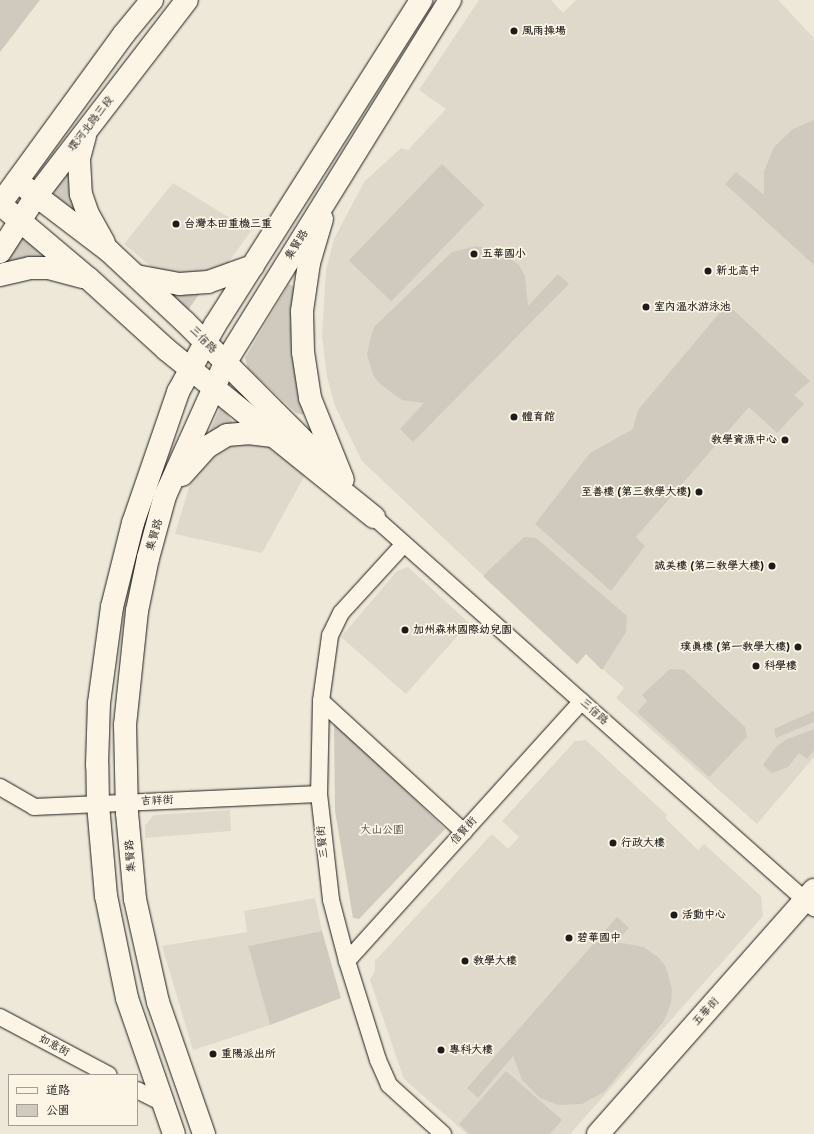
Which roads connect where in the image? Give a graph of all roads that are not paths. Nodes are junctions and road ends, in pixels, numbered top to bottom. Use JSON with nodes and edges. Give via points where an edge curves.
{"nodes":[{"id":1,"x":152,"y":0,"type":"edge"},
{"id":2,"x":187,"y":0,"type":"edge"},
{"id":3,"x":421,"y":0,"type":"edge"},
{"id":4,"x":450,"y":0,"type":"edge"},
{"id":5,"x":87,"y":129,"type":"junction"},
{"id":6,"x":17,"y":181,"type":"junction"},
{"id":7,"x":331,"y":190,"type":"junction"},
{"id":8,"x":36,"y":196,"type":"junction"},
{"id":9,"x":0,"y":204,"type":"edge"},
{"id":10,"x":21,"y":220,"type":"junction"},
{"id":11,"x":109,"y":251,"type":"junction"},
{"id":12,"x":0,"y":252,"type":"edge"},
{"id":13,"x":253,"y":266,"type":"junction"},
{"id":14,"x":0,"y":275,"type":"edge"},
{"id":15,"x":136,"y":276,"type":"junction"},
{"id":16,"x":88,"y":278,"type":"junction"},
{"id":17,"x":205,"y":342,"type":"junction"},
{"id":18,"x":225,"y":363,"type":"junction"},
{"id":19,"x":190,"y":370,"type":"junction"},
{"id":20,"x":214,"y":388,"type":"junction"},
{"id":21,"x":273,"y":436,"type":"junction"},
{"id":22,"x":343,"y":480,"type":"junction"},
{"id":23,"x":165,"y":496,"type":"junction"},
{"id":24,"x":374,"y":517,"type":"junction"},
{"id":25,"x":404,"y":544,"type":"junction"},
{"id":26,"x":321,"y":701,"type":"junction"},
{"id":27,"x":582,"y":702,"type":"junction"},
{"id":28,"x":0,"y":787,"type":"edge"},
{"id":29,"x":319,"y":794,"type":"junction"},
{"id":30,"x":126,"y":803,"type":"junction"},
{"id":31,"x":98,"y":804,"type":"junction"},
{"id":32,"x":464,"y":832,"type":"junction"},
{"id":33,"x":811,"y":899,"type":"edge"},
{"id":34,"x":347,"y":961,"type":"junction"},
{"id":35,"x":0,"y":1017,"type":"edge"},
{"id":36,"x":107,"y":1074,"type":"edge"},
{"id":37,"x":138,"y":1091,"type":"edge"},
{"id":38,"x":162,"y":1104,"type":"junction"},
{"id":39,"x":174,"y":1134,"type":"edge"},
{"id":40,"x":204,"y":1134,"type":"edge"},
{"id":41,"x":443,"y":1134,"type":"edge"},
{"id":42,"x":598,"y":1134,"type":"edge"}],
"edges":[{"from":1,"to":6,"type":"main road","via":[[124,34]]},
{"from":2,"to":5,"type":"main road","name":"環河北路三段"},
{"from":3,"to":13,"type":"main road"},
{"from":4,"to":7,"type":"main road","name":"集賢路"},
{"from":5,"to":8,"type":"main road","name":"環河北路三段"},
{"from":5,"to":11,"type":"main road","via":[[79,159],[81,194],[94,227]]},
{"from":6,"to":8,"type":"main road","name":"三信路"},
{"from":6,"to":9,"type":"main road"},
{"from":7,"to":18,"type":"main road","name":"集賢路"},
{"from":7,"to":22,"type":"main road","via":[[309,262],[302,311],[303,352],[310,398]]},
{"from":8,"to":10,"type":"main road","name":"環河北路三段"},
{"from":8,"to":11,"type":"main road","name":"三信路"},
{"from":9,"to":10,"type":"main road"},
{"from":10,"to":12,"type":"main road","name":"環河北路三段"},
{"from":10,"to":16,"type":"main road"},
{"from":11,"to":15,"type":"main road","name":"三信路"},
{"from":13,"to":15,"type":"main road","via":[[208,282],[179,284]]},
{"from":13,"to":17,"type":"main road"},
{"from":14,"to":16,"type":"main road","via":[[30,268],[49,268]]},
{"from":15,"to":17,"type":"main road","name":"三信路"},
{"from":16,"to":19,"type":"main road"},
{"from":17,"to":18,"type":"main road","name":"三信路"},
{"from":17,"to":19,"type":"main road"},
{"from":18,"to":20,"type":"main road","name":"集賢路"},
{"from":18,"to":22,"type":"main road","name":"三信路"},
{"from":19,"to":20,"type":"main road","name":"三信路"},
{"from":19,"to":31,"type":"main road","via":[[172,405],[133,523],[112,607],[99,703]]},
{"from":20,"to":21,"type":"main road","name":"三信路"},
{"from":20,"to":23,"type":"main road","name":"集賢路"},
{"from":21,"to":23,"type":"main road","via":[[248,433],[226,435],[217,440],[195,458]]},
{"from":21,"to":24,"type":"main road","name":"三信路"},
{"from":22,"to":24,"type":"main road","name":"三信路"},
{"from":23,"to":30,"type":"main road","name":"集賢路","via":[[148,558],[130,665],[125,724]]},
{"from":24,"to":25,"type":"street","name":"三信路"},
{"from":25,"to":26,"type":"street","name":"三賢街","via":[[341,613],[330,636]]},
{"from":25,"to":27,"type":"street","name":"三信路"},
{"from":26,"to":29,"type":"street","name":"三賢街"},
{"from":26,"to":32,"type":"street"},
{"from":27,"to":32,"type":"street","name":"信賢街"},
{"from":27,"to":33,"type":"street","name":"三信路"},
{"from":28,"to":31,"type":"street","name":"吉祥街","via":[[34,807]]},
{"from":29,"to":30,"type":"street","name":"吉祥街"},
{"from":29,"to":34,"type":"street","name":"三賢街","via":[[327,874]]},
{"from":30,"to":31,"type":"street","name":"吉祥街"},
{"from":30,"to":40,"type":"main road","name":"集賢路","via":[[135,899],[158,1002]]},
{"from":31,"to":38,"type":"main road","via":[[106,896],[127,998]]},
{"from":32,"to":34,"type":"street","name":"信賢街"},
{"from":33,"to":42,"type":"main road","name":"五華街"},
{"from":34,"to":41,"type":"street","name":"三賢街","via":[[389,1085]]},
{"from":35,"to":36,"type":"street","name":"如意街"},
{"from":37,"to":38,"type":"street"},
{"from":38,"to":39,"type":"main road"}]}
